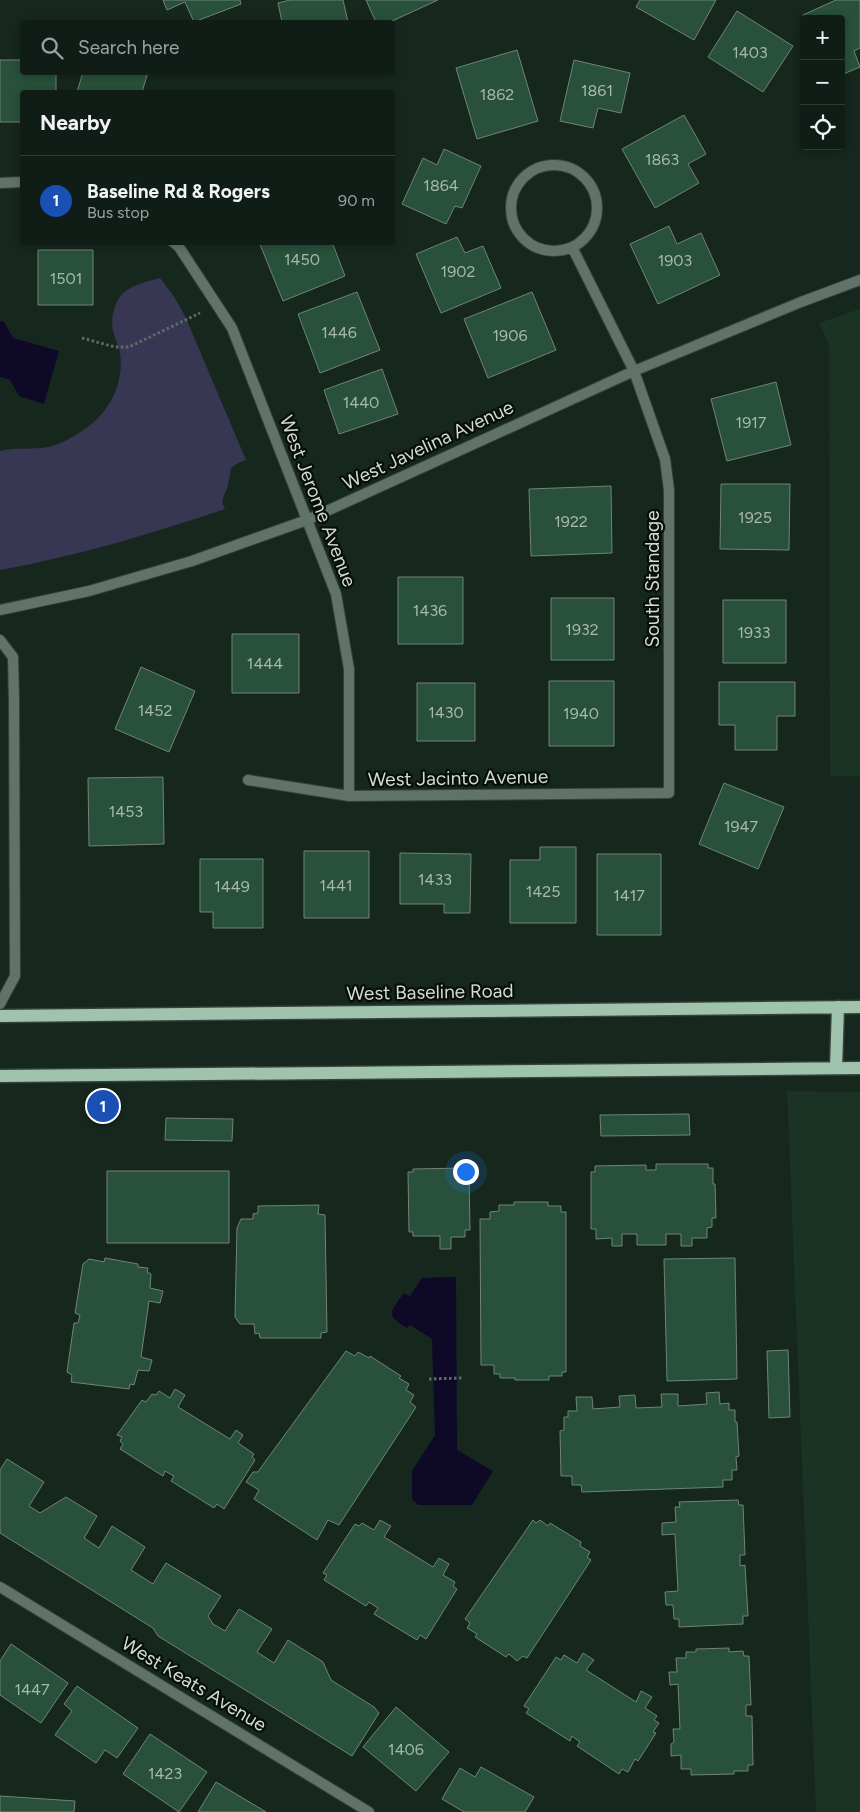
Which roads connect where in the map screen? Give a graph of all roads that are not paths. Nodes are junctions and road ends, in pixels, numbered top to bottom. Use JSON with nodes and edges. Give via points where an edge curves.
{"nodes":[{"id":1,"x":20,"y":182,"type":"edge"},
{"id":2,"x":0,"y":183,"type":"edge"},
{"id":3,"x":177,"y":245,"type":"edge"},
{"id":4,"x":572,"y":248,"type":"junction"},
{"id":5,"x":860,"y":280,"type":"edge"},
{"id":6,"x":634,"y":371,"type":"junction"},
{"id":7,"x":307,"y":520,"type":"junction"},
{"id":8,"x":0,"y":610,"type":"edge"},
{"id":9,"x":0,"y":640,"type":"edge"},
{"id":10,"x":248,"y":780,"type":"dead end"},
{"id":11,"x":669,"y":793,"type":"joint"},
{"id":12,"x":349,"y":796,"type":"junction"},
{"id":13,"x":0,"y":1004,"type":"edge"},
{"id":14,"x":860,"y":1007,"type":"edge"},
{"id":15,"x":838,"y":1008,"type":"junction"},
{"id":16,"x":0,"y":1016,"type":"edge"},
{"id":17,"x":836,"y":1068,"type":"junction"},
{"id":18,"x":860,"y":1068,"type":"edge"},
{"id":19,"x":0,"y":1076,"type":"edge"},
{"id":20,"x":0,"y":1586,"type":"edge"},
{"id":21,"x":369,"y":1812,"type":"edge"}],
"edges":[{"from":1,"to":2,"type":"street"},
{"from":3,"to":7,"type":"street","name":"West Jerome Avenue","via":[[232,328]]},
{"from":4,"to":4,"type":"street","via":[[592,229],[596,217],[593,190],[575,171],[561,166],[546,166],[520,181],[513,194],[513,224],[521,237],[545,251]]},
{"from":4,"to":6,"type":"street","name":"South Standage"},
{"from":5,"to":6,"type":"street","name":"West Javelina Avenue"},
{"from":6,"to":7,"type":"street","name":"West Javelina Avenue"},
{"from":6,"to":11,"type":"street","name":"South Standage","via":[[665,460],[669,490]]},
{"from":7,"to":8,"type":"street","name":"West Javelina Avenue","via":[[192,561],[89,591]]},
{"from":7,"to":12,"type":"street","name":"West Jerome Avenue","via":[[336,594],[349,669]]},
{"from":9,"to":13,"type":"street","via":[[12,656],[13,665],[15,976]]},
{"from":10,"to":12,"type":"street","name":"West Jacinto Avenue"},
{"from":11,"to":12,"type":"street","name":"West Jacinto Avenue"},
{"from":14,"to":15,"type":"main road","name":"West Baseline Road"},
{"from":15,"to":16,"type":"main road","name":"West Baseline Road"},
{"from":15,"to":17,"type":"main road"},
{"from":17,"to":18,"type":"main road"},
{"from":17,"to":19,"type":"main road"},
{"from":20,"to":21,"type":"street","name":"West Keats Avenue"}]}
